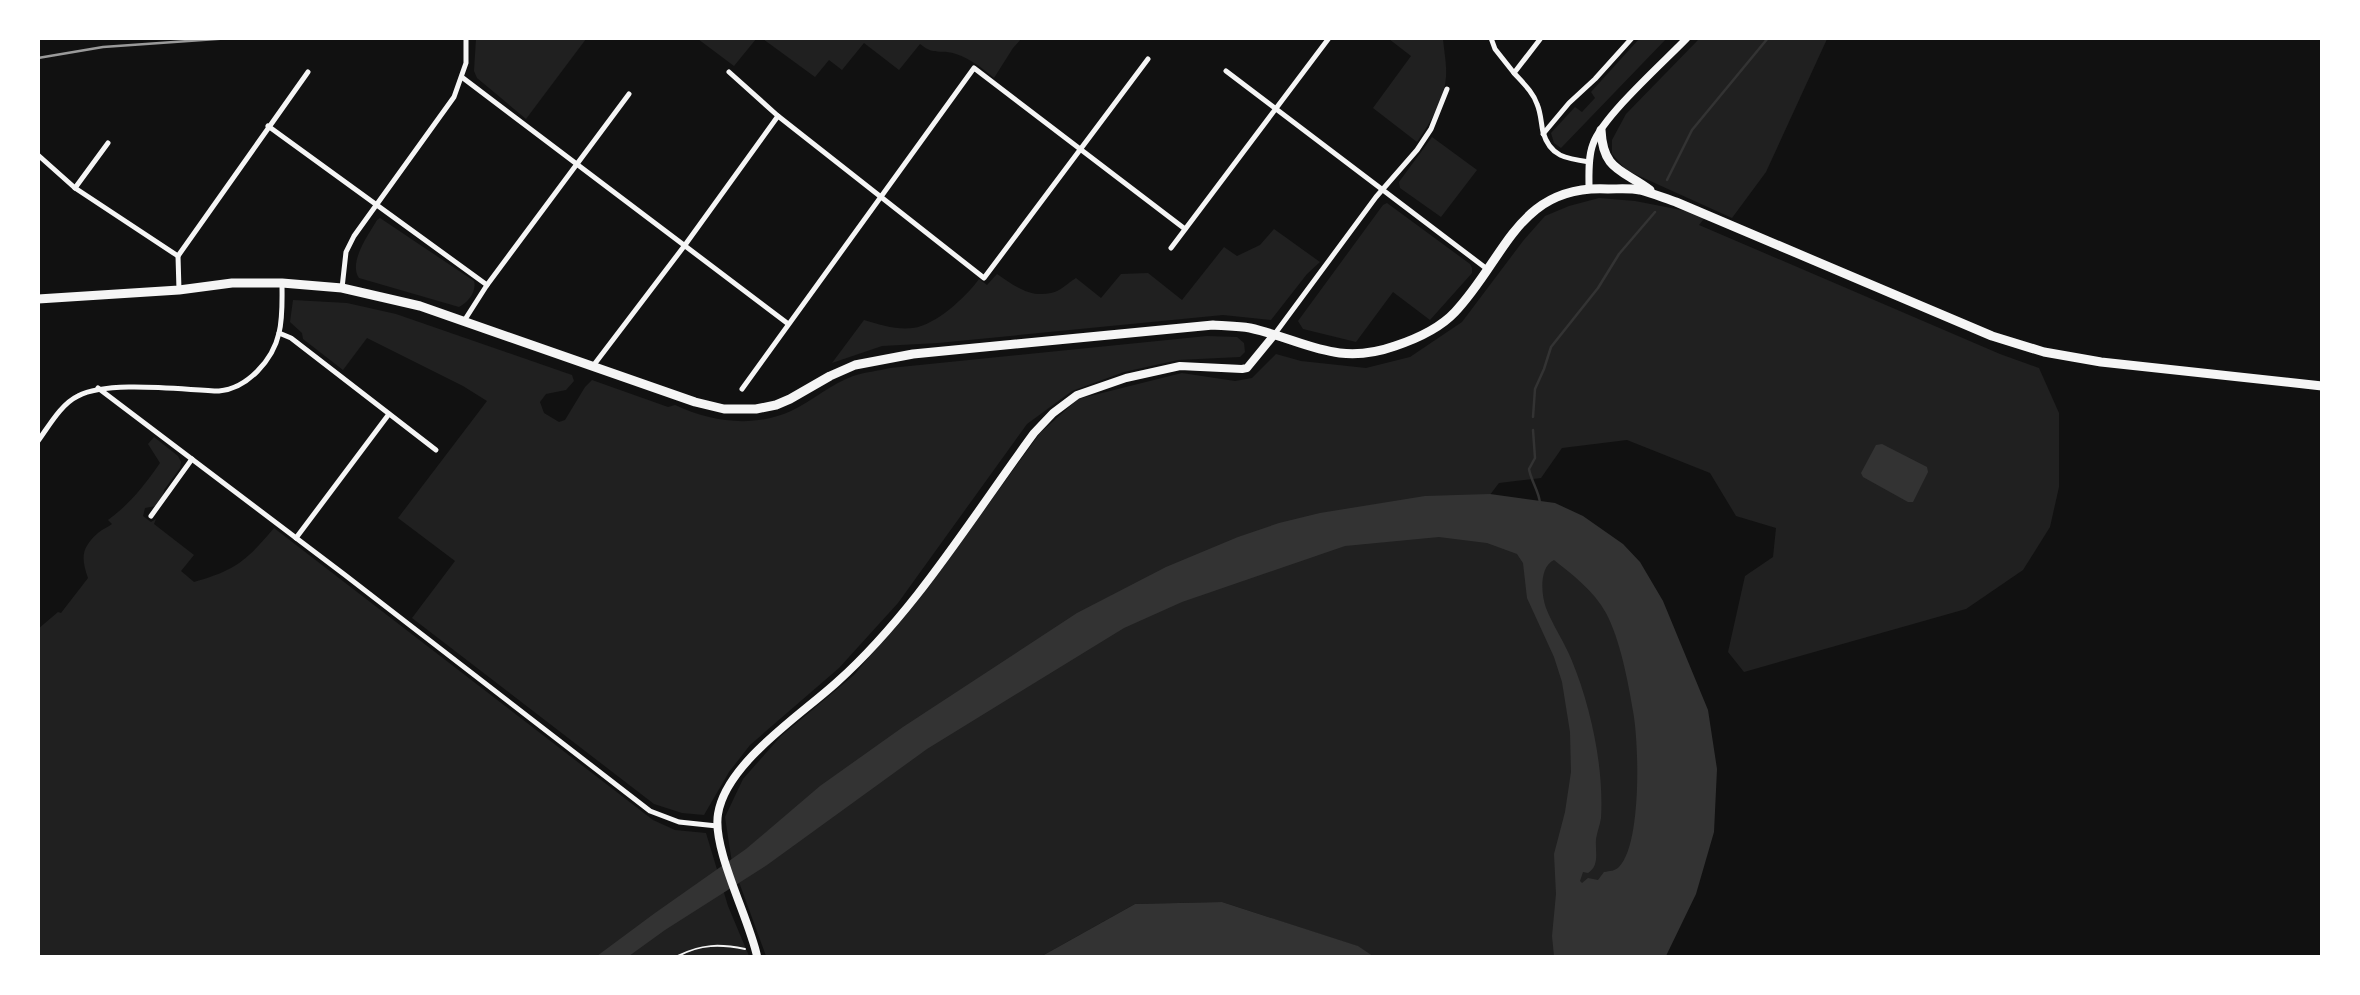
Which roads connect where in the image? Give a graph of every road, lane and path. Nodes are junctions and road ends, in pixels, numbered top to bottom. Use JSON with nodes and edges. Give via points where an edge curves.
{"nodes":[{"id":1,"x":466,"y":38,"type":"edge"},
{"id":2,"x":1329,"y":38,"type":"edge"},
{"id":3,"x":1491,"y":38,"type":"edge"},
{"id":4,"x":1541,"y":38,"type":"edge"},
{"id":5,"x":1632,"y":38,"type":"edge"},
{"id":6,"x":1687,"y":38,"type":"edge"},
{"id":7,"x":1148,"y":59,"type":"dead end"},
{"id":8,"x":1226,"y":71,"type":"dead end"},
{"id":9,"x":307,"y":72,"type":"dead end"},
{"id":10,"x":729,"y":72,"type":"dead end"},
{"id":11,"x":1514,"y":73,"type":"junction"},
{"id":12,"x":463,"y":78,"type":"junction"},
{"id":13,"x":1447,"y":89,"type":"dead end"},
{"id":14,"x":629,"y":94,"type":"dead end"},
{"id":15,"x":1277,"y":109,"type":"junction"},
{"id":16,"x":778,"y":116,"type":"junction"},
{"id":17,"x":268,"y":126,"type":"junction"},
{"id":18,"x":1601,"y":130,"type":"junction"},
{"id":19,"x":1544,"y":134,"type":"junction"},
{"id":20,"x":108,"y":143,"type":"dead end"},
{"id":21,"x":1081,"y":149,"type":"junction"},
{"id":22,"x":38,"y":155,"type":"edge"},
{"id":23,"x":1590,"y":162,"type":"junction"},
{"id":24,"x":578,"y":163,"type":"junction"},
{"id":25,"x":75,"y":188,"type":"junction"},
{"id":26,"x":1589,"y":188,"type":"junction"},
{"id":27,"x":1383,"y":190,"type":"junction"},
{"id":28,"x":1657,"y":196,"type":"junction"},
{"id":29,"x":880,"y":197,"type":"junction"},
{"id":30,"x":376,"y":205,"type":"junction"},
{"id":31,"x":1185,"y":229,"type":"junction"},
{"id":32,"x":685,"y":245,"type":"junction"},
{"id":33,"x":1171,"y":248,"type":"dead end"},
{"id":34,"x":178,"y":256,"type":"junction"},
{"id":35,"x":1487,"y":269,"type":"junction"},
{"id":36,"x":282,"y":283,"type":"junction"},
{"id":37,"x":487,"y":285,"type":"junction"},
{"id":38,"x":342,"y":288,"type":"junction"},
{"id":39,"x":179,"y":290,"type":"junction"},
{"id":40,"x":38,"y":299,"type":"edge"},
{"id":41,"x":464,"y":321,"type":"junction"},
{"id":42,"x":787,"y":323,"type":"junction"},
{"id":43,"x":279,"y":333,"type":"junction"},
{"id":44,"x":1273,"y":335,"type":"junction"},
{"id":45,"x":593,"y":366,"type":"junction"},
{"id":46,"x":2322,"y":386,"type":"edge"},
{"id":47,"x":98,"y":388,"type":"junction"},
{"id":48,"x":742,"y":388,"type":"dead end"},
{"id":49,"x":389,"y":414,"type":"junction"},
{"id":50,"x":38,"y":441,"type":"edge"},
{"id":51,"x":436,"y":450,"type":"dead end"},
{"id":52,"x":192,"y":459,"type":"junction"},
{"id":53,"x":150,"y":516,"type":"dead end"},
{"id":54,"x":296,"y":538,"type":"junction"},
{"id":55,"x":717,"y":826,"type":"junction"},
{"id":56,"x":757,"y":954,"type":"edge"},
{"id":57,"x":678,"y":957,"type":"edge"}],
"edges":[{"from":1,"to":12,"type":"street"},
{"from":2,"to":15,"type":"street"},
{"from":3,"to":11,"type":"street"},
{"from":4,"to":11,"type":"street"},
{"from":5,"to":19,"type":"street"},
{"from":6,"to":18,"type":"street"},
{"from":7,"to":21,"type":"street"},
{"from":8,"to":15,"type":"street"},
{"from":9,"to":17,"type":"street"},
{"from":10,"to":16,"type":"street"},
{"from":11,"to":19,"type":"street","via":[[1533,95]]},
{"from":12,"to":24,"type":"street"},
{"from":12,"to":30,"type":"street"},
{"from":13,"to":27,"type":"street","via":[[1431,129]]},
{"from":14,"to":24,"type":"street"},
{"from":15,"to":27,"type":"street"},
{"from":15,"to":31,"type":"street"},
{"from":16,"to":29,"type":"street"},
{"from":16,"to":32,"type":"street"},
{"from":17,"to":30,"type":"street"},
{"from":17,"to":34,"type":"street"},
{"from":18,"to":23,"type":"street"},
{"from":18,"to":28,"type":"main road","via":[[1604,155],[1622,174]]},
{"from":19,"to":23,"type":"street","via":[[1557,155]]},
{"from":20,"to":25,"type":"street"},
{"from":21,"to":29,"type":"street","via":[[984,278]]},
{"from":21,"to":29,"type":"street","via":[[974,68]]},
{"from":21,"to":31,"type":"street"},
{"from":22,"to":25,"type":"street"},
{"from":23,"to":26,"type":"street"},
{"from":24,"to":32,"type":"street"},
{"from":24,"to":37,"type":"street"},
{"from":25,"to":34,"type":"street"},
{"from":26,"to":28,"type":"main road","via":[[1639,190]]},
{"from":26,"to":35,"type":"main road","via":[[1563,193],[1539,205]]},
{"from":27,"to":35,"type":"street"},
{"from":27,"to":44,"type":"street"},
{"from":28,"to":46,"type":"main road","via":[[1992,335],[2044,352]]},
{"from":29,"to":42,"type":"street"},
{"from":30,"to":37,"type":"street"},
{"from":30,"to":38,"type":"street","via":[[346,252]]},
{"from":31,"to":33,"type":"street"},
{"from":32,"to":42,"type":"street"},
{"from":32,"to":45,"type":"street"},
{"from":34,"to":39,"type":"street"},
{"from":35,"to":44,"type":"main road","via":[[1454,313],[1425,334],[1394,347],[1366,354],[1337,353]]},
{"from":36,"to":38,"type":"main road"},
{"from":36,"to":39,"type":"main road"},
{"from":36,"to":43,"type":"street"},
{"from":37,"to":41,"type":"street"},
{"from":38,"to":41,"type":"main road"},
{"from":39,"to":40,"type":"main road"},
{"from":41,"to":45,"type":"main road"},
{"from":42,"to":48,"type":"street"},
{"from":43,"to":47,"type":"street","via":[[259,368],[230,390]]},
{"from":43,"to":49,"type":"street"},
{"from":44,"to":45,"type":"main road","via":[[1213,325],[914,354],[855,365],[776,405],[739,410],[695,401]]},
{"from":44,"to":55,"type":"main road","via":[[1242,369],[1180,366],[1154,370],[1077,395],[1053,413],[866,655],[747,762],[723,798]]},
{"from":47,"to":50,"type":"street","via":[[76,396]]},
{"from":47,"to":52,"type":"street"},
{"from":49,"to":51,"type":"street"},
{"from":49,"to":54,"type":"street"},
{"from":52,"to":53,"type":"street"},
{"from":52,"to":54,"type":"street"},
{"from":54,"to":55,"type":"street","via":[[650,811],[679,822]]},
{"from":55,"to":56,"type":"main road"},
{"from":56,"to":57,"type":"path","via":[[729,946],[695,947]]}]}
